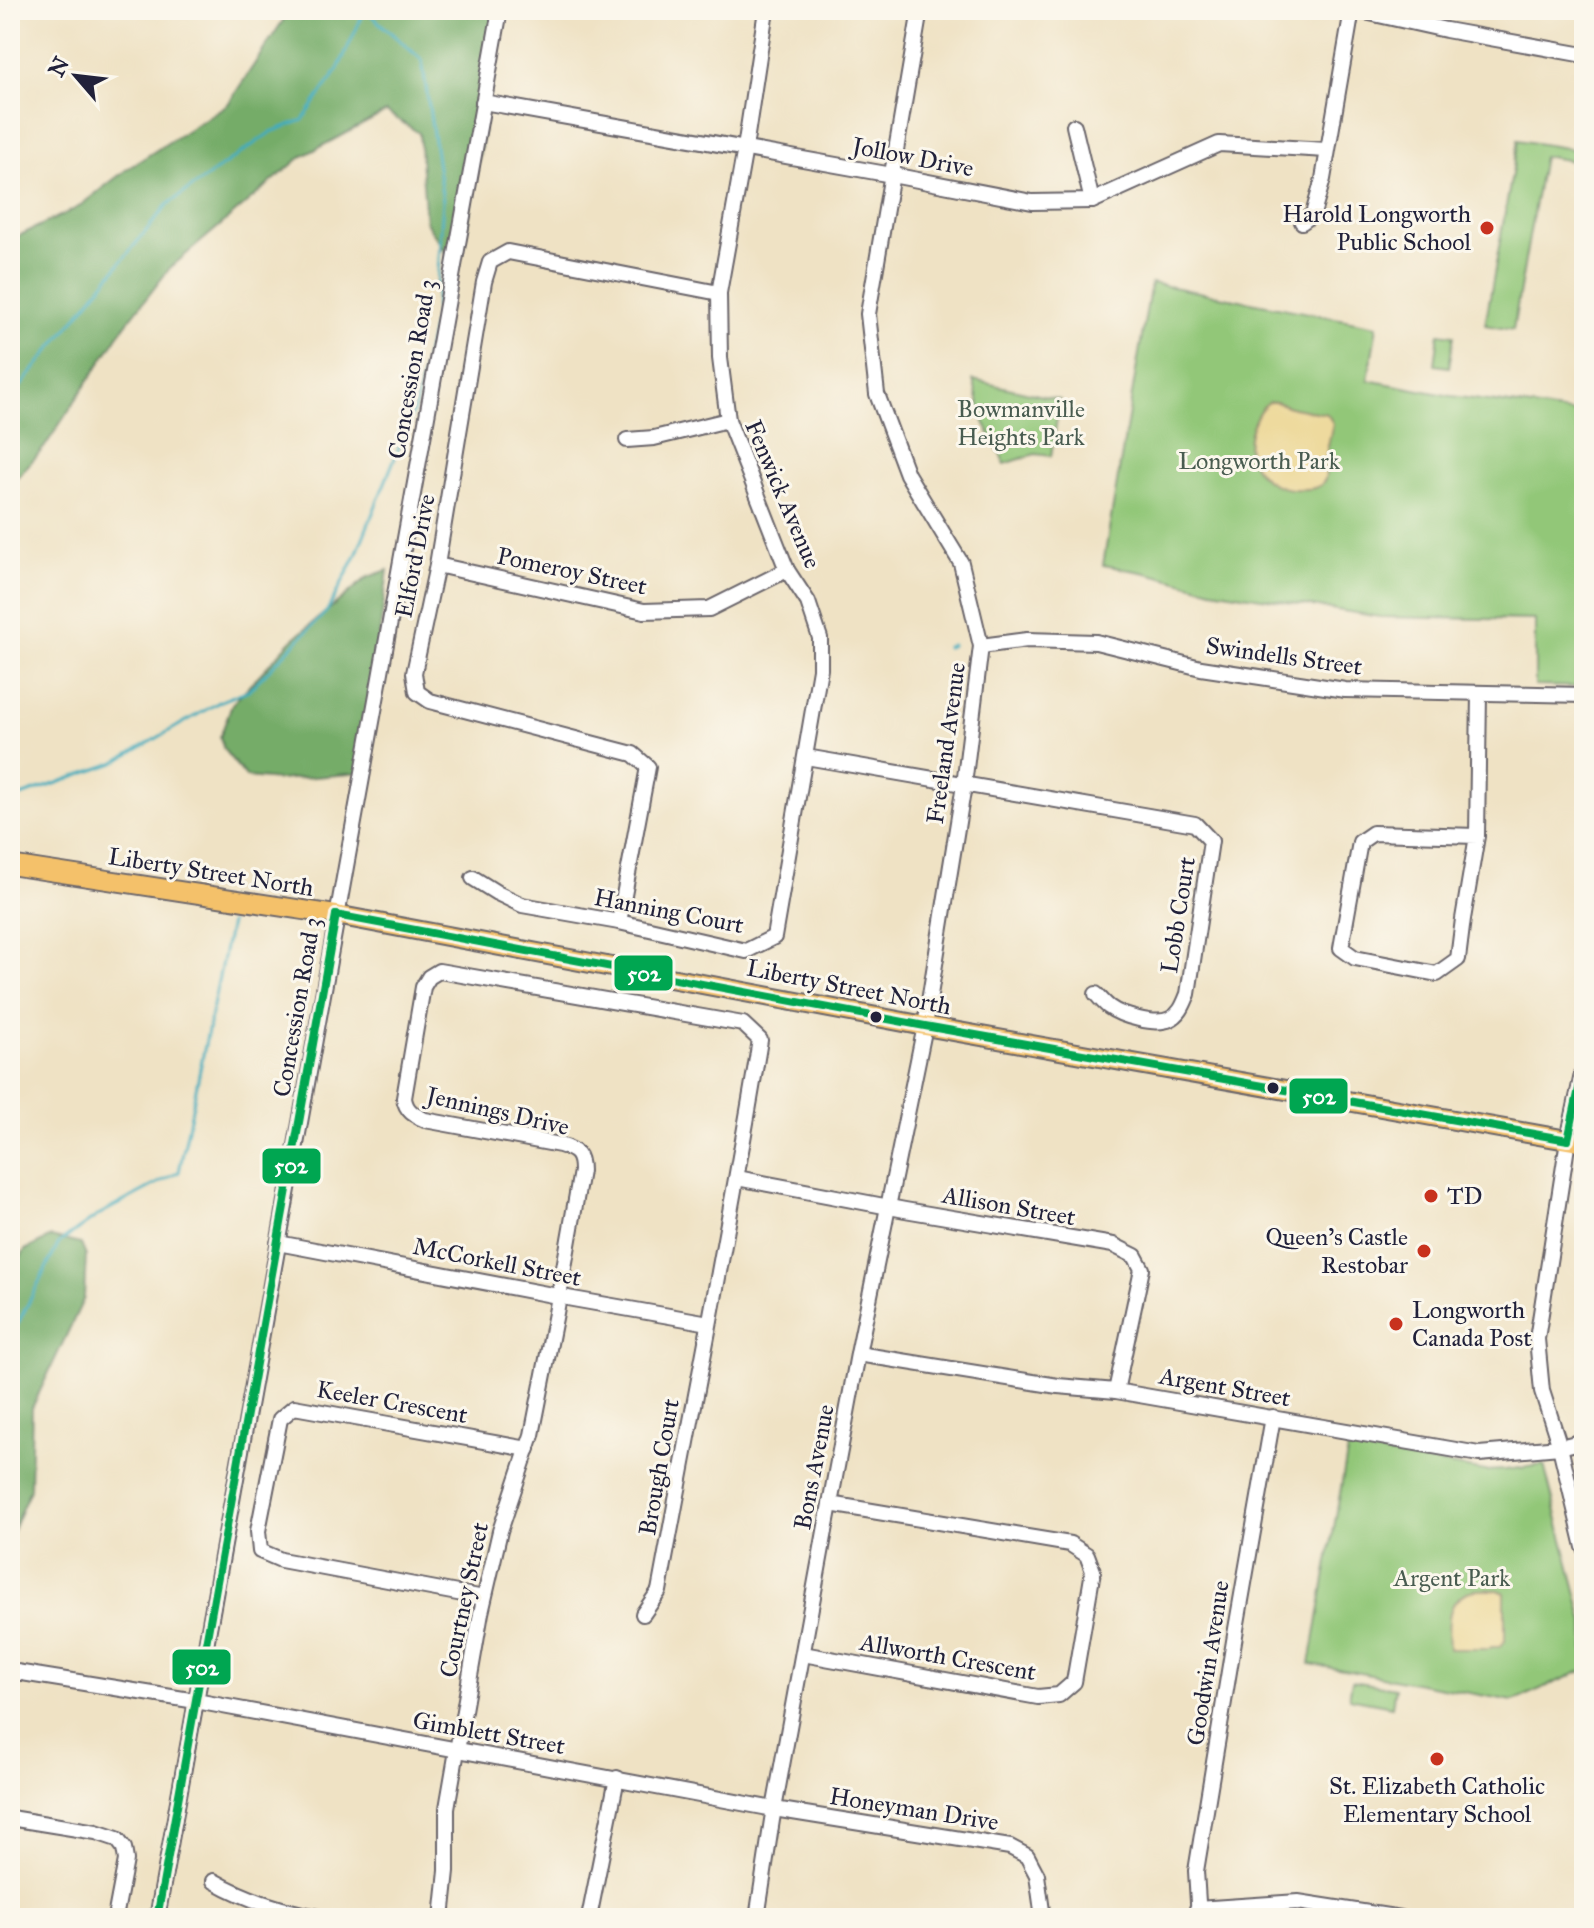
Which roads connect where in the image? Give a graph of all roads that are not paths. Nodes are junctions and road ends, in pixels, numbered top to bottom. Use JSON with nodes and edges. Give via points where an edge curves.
{"nodes":[{"id":1,"x":500,"y":10,"type":"edge"},
{"id":2,"x":766,"y":10,"type":"edge"},
{"id":3,"x":920,"y":10,"type":"edge"},
{"id":4,"x":1354,"y":10,"type":"edge"},
{"id":5,"x":1584,"y":55,"type":"edge"},
{"id":6,"x":483,"y":102,"type":"junction"},
{"id":7,"x":1074,"y":126,"type":"dead end"},
{"id":8,"x":745,"y":148,"type":"junction"},
{"id":9,"x":1327,"y":150,"type":"junction"},
{"id":10,"x":892,"y":175,"type":"junction"},
{"id":11,"x":1092,"y":201,"type":"junction"},
{"id":12,"x":1302,"y":222,"type":"dead end"},
{"id":13,"x":719,"y":293,"type":"junction"},
{"id":14,"x":728,"y":420,"type":"junction"},
{"id":15,"x":627,"y":440,"type":"dead end"},
{"id":16,"x":437,"y":565,"type":"junction"},
{"id":17,"x":787,"y":570,"type":"junction"},
{"id":18,"x":981,"y":646,"type":"junction"},
{"id":19,"x":1479,"y":693,"type":"junction"},
{"id":20,"x":1584,"y":695,"type":"edge"},
{"id":21,"x":806,"y":757,"type":"junction"},
{"id":22,"x":964,"y":785,"type":"junction"},
{"id":23,"x":1477,"y":836,"type":"junction"},
{"id":24,"x":10,"y":865,"type":"edge"},
{"id":25,"x":473,"y":878,"type":"dead end"},
{"id":26,"x":336,"y":915,"type":"junction"},
{"id":27,"x":619,"y":922,"type":"junction"},
{"id":28,"x":1096,"y":994,"type":"dead end"},
{"id":29,"x":925,"y":1026,"type":"junction"},
{"id":30,"x":1584,"y":1065,"type":"edge"},
{"id":31,"x":1576,"y":1141,"type":"edge"},
{"id":32,"x":737,"y":1178,"type":"junction"},
{"id":33,"x":889,"y":1207,"type":"junction"},
{"id":34,"x":278,"y":1243,"type":"junction"},
{"id":35,"x":559,"y":1297,"type":"junction"},
{"id":36,"x":709,"y":1323,"type":"junction"},
{"id":37,"x":858,"y":1354,"type":"junction"},
{"id":38,"x":1116,"y":1391,"type":"junction"},
{"id":39,"x":1273,"y":1417,"type":"junction"},
{"id":40,"x":1584,"y":1441,"type":"edge"},
{"id":41,"x":1560,"y":1447,"type":"junction"},
{"id":42,"x":528,"y":1449,"type":"junction"},
{"id":43,"x":830,"y":1504,"type":"junction"},
{"id":44,"x":1584,"y":1547,"type":"edge"},
{"id":45,"x":484,"y":1598,"type":"junction"},
{"id":46,"x":643,"y":1614,"type":"dead end"},
{"id":47,"x":803,"y":1654,"type":"junction"},
{"id":48,"x":10,"y":1671,"type":"edge"},
{"id":49,"x":196,"y":1701,"type":"junction"},
{"id":50,"x":456,"y":1750,"type":"junction"},
{"id":51,"x":617,"y":1778,"type":"junction"},
{"id":52,"x":774,"y":1809,"type":"junction"},
{"id":53,"x":10,"y":1818,"type":"edge"},
{"id":54,"x":214,"y":1881,"type":"dead end"},
{"id":55,"x":1198,"y":1913,"type":"edge"},
{"id":56,"x":1391,"y":1917,"type":"edge"},
{"id":57,"x":115,"y":1918,"type":"edge"},
{"id":58,"x":157,"y":1918,"type":"edge"},
{"id":59,"x":324,"y":1918,"type":"edge"},
{"id":60,"x":442,"y":1918,"type":"edge"},
{"id":61,"x":589,"y":1918,"type":"edge"},
{"id":62,"x":757,"y":1918,"type":"edge"},
{"id":63,"x":1043,"y":1918,"type":"edge"}],
"edges":[{"from":1,"to":6,"type":"street","name":"Concession Road 3"},
{"from":2,"to":8,"type":"street","name":"Fenwick Avenue"},
{"from":3,"to":10,"type":"street","name":"Freeland Avenue"},
{"from":4,"to":5,"type":"street"},
{"from":4,"to":9,"type":"street"},
{"from":6,"to":8,"type":"street","name":"Jollow Drive"},
{"from":6,"to":26,"type":"street","name":"Concession Road 3"},
{"from":7,"to":11,"type":"street"},
{"from":8,"to":10,"type":"street","name":"Jollow Drive"},
{"from":8,"to":13,"type":"street","name":"Fenwick Avenue"},
{"from":9,"to":11,"type":"street","name":"Jollow Drive","via":[[1219,144]]},
{"from":9,"to":12,"type":"street","via":[[1313,214]]},
{"from":10,"to":11,"type":"street","name":"Jollow Drive","via":[[1032,202]]},
{"from":10,"to":18,"type":"street","name":"Freeland Avenue","via":[[868,314],[877,394],[907,474],[961,563]]},
{"from":13,"to":14,"type":"street","name":"Fenwick Avenue"},
{"from":13,"to":16,"type":"street","name":"Elford Drive","via":[[508,252],[490,262]]},
{"from":14,"to":15,"type":"street"},
{"from":14,"to":17,"type":"street","name":"Fenwick Avenue"},
{"from":16,"to":17,"type":"street","name":"Pomeroy Street","via":[[644,611],[709,609]]},
{"from":16,"to":27,"type":"street","name":"Elford Drive","via":[[414,673],[417,692],[430,701],[633,754],[648,767]]},
{"from":17,"to":21,"type":"street","name":"Fenwick Avenue","via":[[808,602],[820,638]]},
{"from":18,"to":19,"type":"street","name":"Swindells Street","via":[[1027,640],[1096,642],[1201,668],[1322,688]]},
{"from":18,"to":22,"type":"street","name":"Freeland Avenue"},
{"from":19,"to":20,"type":"street","name":"Swindells Street"},
{"from":19,"to":23,"type":"street"},
{"from":21,"to":22,"type":"street"},
{"from":21,"to":27,"type":"street","name":"Hanning Court","via":[[774,937],[746,951]]},
{"from":22,"to":28,"type":"street","name":"Lobb Court","via":[[1195,824],[1211,841],[1182,1009],[1172,1019],[1147,1021],[1111,1008]]},
{"from":22,"to":29,"type":"street","name":"Freeland Avenue"},
{"from":23,"to":23,"type":"street","via":[[1458,959],[1437,974],[1355,958],[1341,948],[1360,842],[1373,833]]},
{"from":24,"to":26,"type":"main road","name":"Liberty Street North"},
{"from":25,"to":27,"type":"street","name":"Hanning Court","via":[[522,905]]},
{"from":26,"to":29,"type":"main road","name":"Liberty Street North"},
{"from":26,"to":34,"type":"street","name":"Concession Road 3"},
{"from":29,"to":31,"type":"main road","name":"Liberty Street North"},
{"from":29,"to":33,"type":"street","name":"Bons Avenue"},
{"from":30,"to":31,"type":"street"},
{"from":31,"to":41,"type":"street","via":[[1537,1339],[1542,1391]]},
{"from":32,"to":33,"type":"street","name":"Allison Street"},
{"from":32,"to":35,"type":"street","name":"Jennings Drive","via":[[760,1040],[743,1024],[434,973],[423,987],[405,1106],[425,1120],[560,1145],[577,1153],[581,1171]]},
{"from":32,"to":36,"type":"street","name":"Jennings Drive"},
{"from":33,"to":37,"type":"street","name":"Bons Avenue"},
{"from":33,"to":38,"type":"street","name":"Allison Street","via":[[1113,1245],[1135,1256],[1142,1269]]},
{"from":34,"to":35,"type":"street","name":"McCorkell Street"},
{"from":34,"to":49,"type":"street","name":"Concession Road 3"},
{"from":35,"to":36,"type":"street","name":"McCorkell Street"},
{"from":35,"to":42,"type":"street","name":"Courtney Street"},
{"from":36,"to":46,"type":"street","name":"Brough Court","via":[[659,1591]]},
{"from":37,"to":38,"type":"street","name":"Argent Street"},
{"from":37,"to":43,"type":"street","name":"Bons Avenue"},
{"from":38,"to":39,"type":"street","name":"Argent Street"},
{"from":39,"to":41,"type":"street","name":"Argent Street","via":[[1479,1454]]},
{"from":39,"to":55,"type":"street","name":"Goodwin Avenue","via":[[1196,1871]]},
{"from":40,"to":41,"type":"street","name":"Argent Street"},
{"from":41,"to":44,"type":"street"},
{"from":42,"to":45,"type":"street","name":"Courtney Street"},
{"from":42,"to":45,"type":"street","name":"Keeler Crescent","via":[[294,1407],[280,1419],[258,1531],[260,1551],[281,1560]]},
{"from":43,"to":47,"type":"street","name":"Bons Avenue"},
{"from":43,"to":47,"type":"street","name":"Allworth Crescent","via":[[1070,1544],[1087,1555],[1093,1571],[1074,1682],[1059,1695],[1038,1697]]},
{"from":45,"to":50,"type":"street","name":"Courtney Street"},
{"from":47,"to":52,"type":"street","name":"Bons Avenue"},
{"from":48,"to":49,"type":"street","name":"Gimblett Street"},
{"from":49,"to":50,"type":"street","name":"Gimblett Street"},
{"from":49,"to":58,"type":"street","name":"Concession Road 3"},
{"from":50,"to":51,"type":"street","name":"Gimblett Street"},
{"from":50,"to":60,"type":"street","name":"Courtney Street","via":[[447,1808]]},
{"from":51,"to":52,"type":"street","name":"Gimblett Street"},
{"from":51,"to":61,"type":"street"},
{"from":52,"to":62,"type":"street","name":"Bons Avenue"},
{"from":52,"to":63,"type":"street","name":"Honeyman Drive","via":[[1010,1847],[1027,1856],[1037,1875]]},
{"from":53,"to":57,"type":"street","via":[[117,1839],[126,1860]]},
{"from":54,"to":59,"type":"street","via":[[230,1891]]},
{"from":55,"to":56,"type":"street","via":[[1298,1902]]}]}
